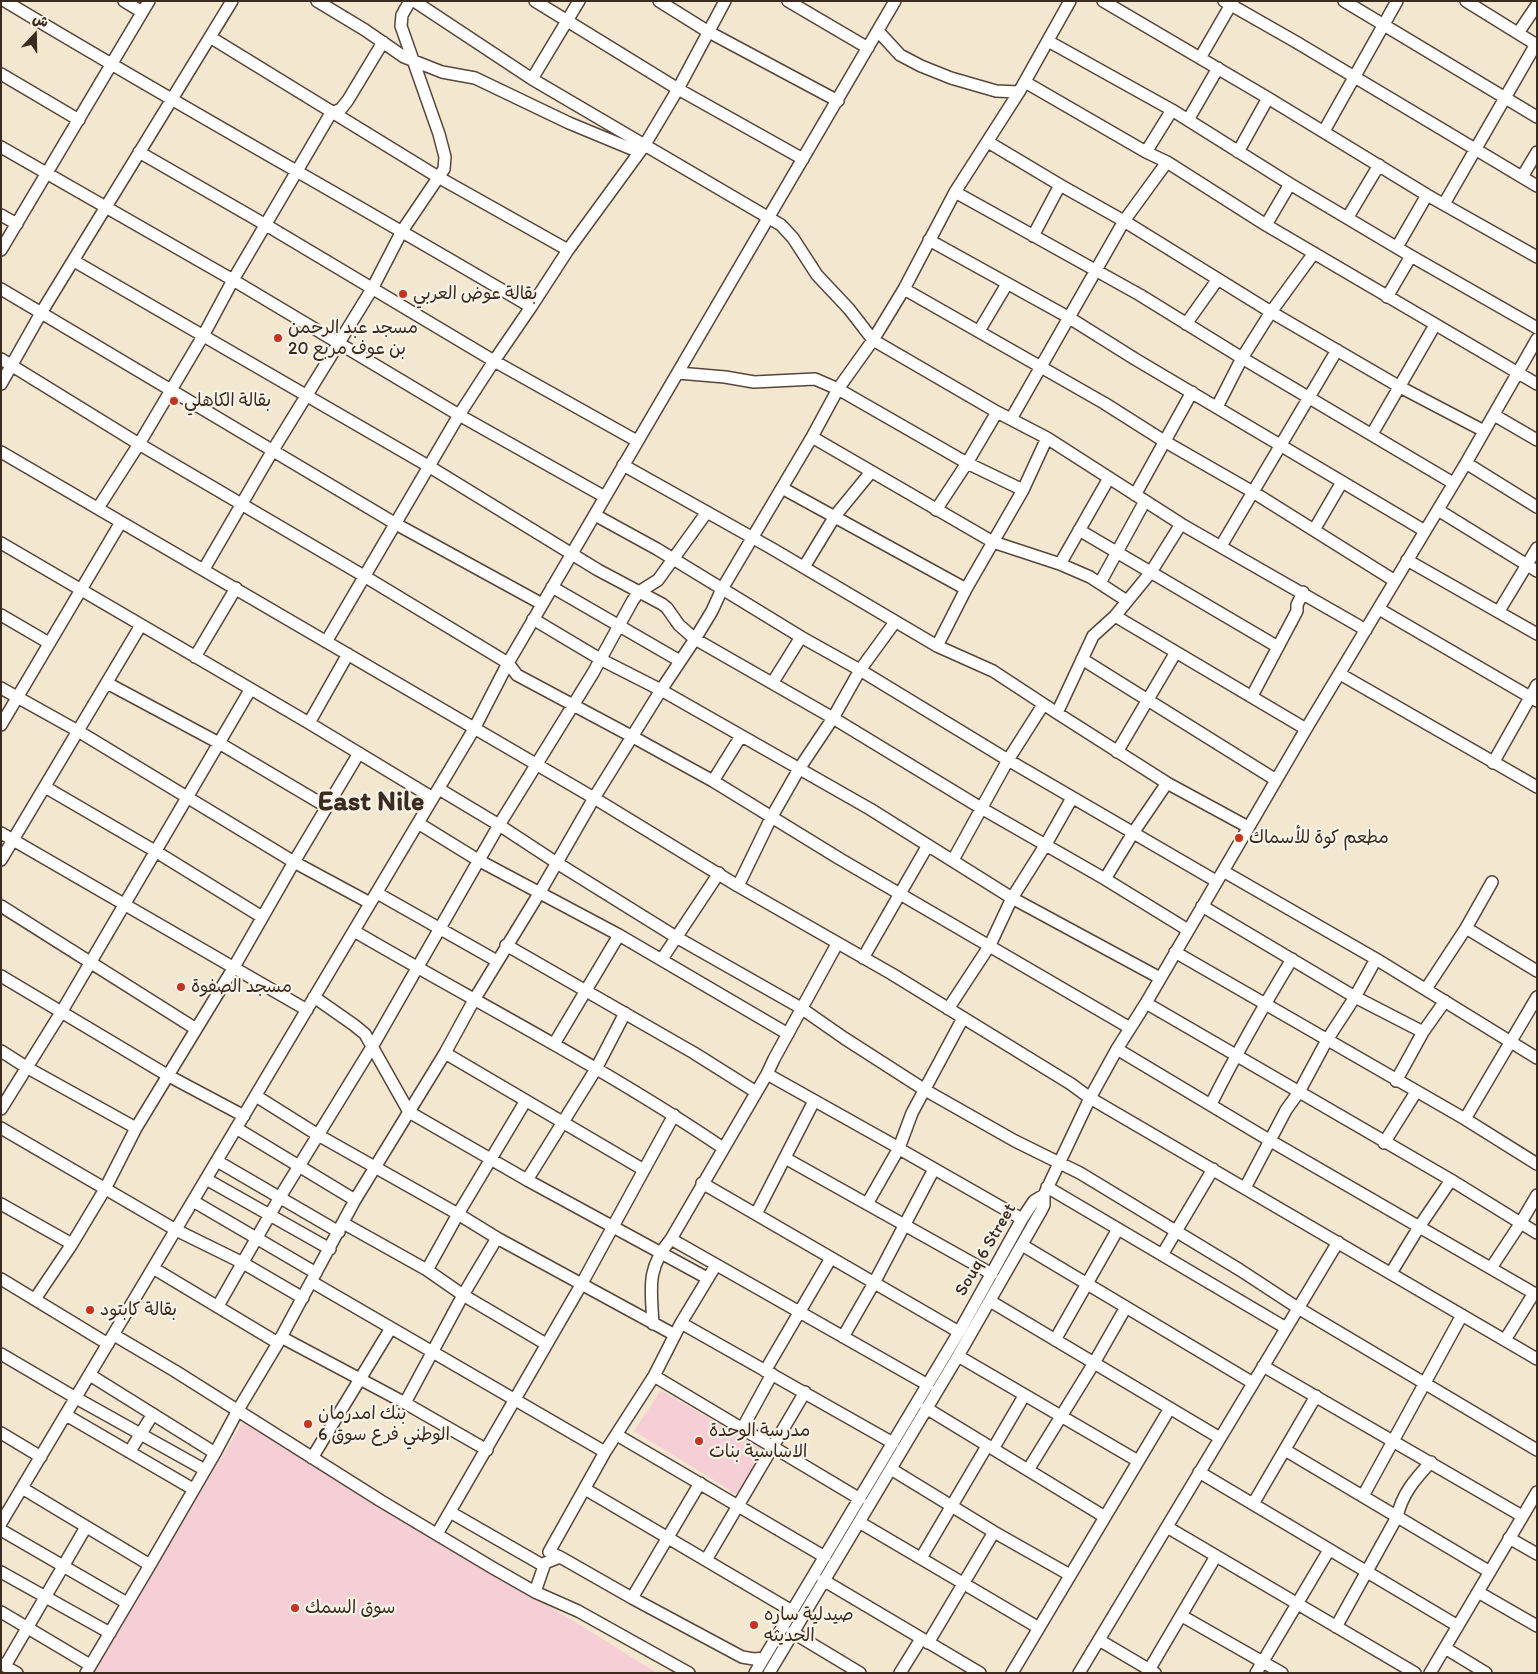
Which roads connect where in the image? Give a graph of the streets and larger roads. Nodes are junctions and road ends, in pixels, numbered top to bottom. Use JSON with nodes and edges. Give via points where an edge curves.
{"nodes":[{"id":1,"x":5,"y":1,"type":"edge"},
{"id":2,"x":124,"y":1,"type":"edge"},
{"id":3,"x":232,"y":1,"type":"edge"},
{"id":4,"x":317,"y":1,"type":"edge"},
{"id":5,"x":410,"y":1,"type":"edge"},
{"id":6,"x":414,"y":1,"type":"edge"},
{"id":7,"x":535,"y":1,"type":"edge"},
{"id":8,"x":579,"y":1,"type":"edge"},
{"id":9,"x":659,"y":1,"type":"edge"},
{"id":10,"x":724,"y":1,"type":"edge"},
{"id":11,"x":788,"y":1,"type":"edge"},
{"id":12,"x":895,"y":1,"type":"edge"},
{"id":13,"x":1070,"y":1,"type":"edge"},
{"id":14,"x":1103,"y":1,"type":"edge"},
{"id":15,"x":1344,"y":1,"type":"edge"},
{"id":16,"x":1397,"y":1,"type":"edge"},
{"id":17,"x":1470,"y":2,"type":"edge"},
{"id":18,"x":1229,"y":3,"type":"edge"},
{"id":19,"x":1537,"y":5,"type":"edge"},
{"id":20,"x":146,"y":6,"type":"edge"},
{"id":21,"x":566,"y":21,"type":"junction"},
{"id":22,"x":1384,"y":26,"type":"junction"},
{"id":23,"x":707,"y":31,"type":"junction"},
{"id":24,"x":878,"y":31,"type":"junction"},
{"id":25,"x":1518,"y":33,"type":"junction"},
{"id":26,"x":210,"y":37,"type":"junction"},
{"id":27,"x":1048,"y":41,"type":"junction"},
{"id":28,"x":382,"y":42,"type":"junction"},
{"id":29,"x":1536,"y":45,"type":"edge"},
{"id":30,"x":868,"y":48,"type":"junction"},
{"id":31,"x":1200,"y":58,"type":"junction"},
{"id":32,"x":413,"y":61,"type":"junction"},
{"id":33,"x":111,"y":64,"type":"junction"},
{"id":34,"x":1218,"y":68,"type":"junction"},
{"id":35,"x":1,"y":74,"type":"edge"},
{"id":36,"x":1354,"y":77,"type":"junction"},
{"id":37,"x":532,"y":79,"type":"junction"},
{"id":38,"x":1022,"y":87,"type":"junction"},
{"id":39,"x":678,"y":88,"type":"junction"},
{"id":40,"x":1268,"y":98,"type":"junction"},
{"id":41,"x":1506,"y":98,"type":"junction"},
{"id":42,"x":171,"y":100,"type":"junction"},
{"id":43,"x":838,"y":101,"type":"junction"},
{"id":44,"x":1172,"y":110,"type":"junction"},
{"id":45,"x":331,"y":113,"type":"junction"},
{"id":46,"x":1537,"y":117,"type":"edge"},
{"id":47,"x":79,"y":120,"type":"junction"},
{"id":48,"x":1188,"y":120,"type":"junction"},
{"id":49,"x":1324,"y":132,"type":"junction"},
{"id":50,"x":988,"y":142,"type":"junction"},
{"id":51,"x":1,"y":147,"type":"edge"},
{"id":52,"x":642,"y":149,"type":"junction"},
{"id":53,"x":1475,"y":149,"type":"junction"},
{"id":54,"x":139,"y":152,"type":"junction"},
{"id":55,"x":1146,"y":152,"type":"junction"},
{"id":56,"x":1238,"y":152,"type":"junction"},
{"id":57,"x":1537,"y":152,"type":"edge"},
{"id":58,"x":803,"y":159,"type":"junction"},
{"id":59,"x":1167,"y":162,"type":"junction"},
{"id":60,"x":1379,"y":165,"type":"junction"},
{"id":61,"x":298,"y":171,"type":"junction"},
{"id":62,"x":48,"y":174,"type":"junction"},
{"id":63,"x":438,"y":177,"type":"junction"},
{"id":64,"x":1522,"y":177,"type":"junction"},
{"id":65,"x":1290,"y":184,"type":"junction"},
{"id":66,"x":1060,"y":185,"type":"junction"},
{"id":67,"x":1537,"y":186,"type":"edge"},
{"id":68,"x":956,"y":192,"type":"junction"},
{"id":69,"x":1427,"y":195,"type":"junction"},
{"id":70,"x":1444,"y":204,"type":"junction"},
{"id":71,"x":106,"y":208,"type":"junction"},
{"id":72,"x":1,"y":215,"type":"edge"},
{"id":73,"x":1348,"y":217,"type":"junction"},
{"id":74,"x":769,"y":218,"type":"junction"},
{"id":75,"x":1124,"y":220,"type":"junction"},
{"id":76,"x":17,"y":224,"type":"junction"},
{"id":77,"x":266,"y":225,"type":"junction"},
{"id":78,"x":1266,"y":225,"type":"junction"},
{"id":79,"x":402,"y":230,"type":"junction"},
{"id":80,"x":1033,"y":236,"type":"junction"},
{"id":81,"x":929,"y":240,"type":"junction"},
{"id":82,"x":1397,"y":247,"type":"junction"},
{"id":83,"x":1,"y":250,"type":"edge"},
{"id":84,"x":568,"y":250,"type":"junction"},
{"id":85,"x":1314,"y":253,"type":"junction"},
{"id":86,"x":1411,"y":256,"type":"junction"},
{"id":87,"x":1537,"y":257,"type":"edge"},
{"id":88,"x":74,"y":262,"type":"junction"},
{"id":89,"x":1096,"y":269,"type":"junction"},
{"id":90,"x":1218,"y":279,"type":"junction"},
{"id":91,"x":233,"y":280,"type":"junction"},
{"id":92,"x":1007,"y":284,"type":"junction"},
{"id":93,"x":1,"y":289,"type":"edge"},
{"id":94,"x":372,"y":289,"type":"junction"},
{"id":95,"x":904,"y":289,"type":"junction"},
{"id":96,"x":1387,"y":297,"type":"junction"},
{"id":97,"x":531,"y":307,"type":"junction"},
{"id":98,"x":1271,"y":312,"type":"junction"},
{"id":99,"x":41,"y":313,"type":"junction"},
{"id":100,"x":1068,"y":317,"type":"junction"},
{"id":101,"x":1186,"y":324,"type":"junction"},
{"id":102,"x":1435,"y":325,"type":"junction"},
{"id":103,"x":1537,"y":328,"type":"edge"},
{"id":104,"x":979,"y":331,"type":"junction"},
{"id":105,"x":203,"y":336,"type":"junction"},
{"id":106,"x":1537,"y":339,"type":"edge"},
{"id":107,"x":873,"y":340,"type":"junction"},
{"id":108,"x":338,"y":344,"type":"junction"},
{"id":109,"x":1337,"y":350,"type":"junction"},
{"id":110,"x":1242,"y":358,"type":"junction"},
{"id":111,"x":494,"y":361,"type":"junction"},
{"id":112,"x":6,"y":362,"type":"edge"},
{"id":113,"x":1040,"y":367,"type":"junction"},
{"id":114,"x":678,"y":373,"type":"junction"},
{"id":115,"x":1518,"y":373,"type":"junction"},
{"id":116,"x":1,"y":384,"type":"edge"},
{"id":117,"x":1537,"y":384,"type":"edge"},
{"id":118,"x":1400,"y":387,"type":"junction"},
{"id":119,"x":838,"y":389,"type":"junction"},
{"id":120,"x":170,"y":390,"type":"junction"},
{"id":121,"x":1192,"y":392,"type":"junction"},
{"id":122,"x":307,"y":395,"type":"junction"},
{"id":123,"x":1308,"y":397,"type":"junction"},
{"id":124,"x":1217,"y":407,"type":"junction"},
{"id":125,"x":997,"y":412,"type":"junction"},
{"id":126,"x":459,"y":415,"type":"junction"},
{"id":127,"x":1494,"y":415,"type":"junction"},
{"id":128,"x":1011,"y":419,"type":"junction"},
{"id":129,"x":1484,"y":431,"type":"junction"},
{"id":130,"x":1372,"y":434,"type":"junction"},
{"id":131,"x":812,"y":437,"type":"junction"},
{"id":132,"x":1047,"y":438,"type":"junction"},
{"id":133,"x":1537,"y":440,"type":"edge"},
{"id":134,"x":638,"y":441,"type":"junction"},
{"id":135,"x":1164,"y":441,"type":"junction"},
{"id":136,"x":139,"y":444,"type":"junction"},
{"id":137,"x":1281,"y":446,"type":"junction"},
{"id":138,"x":273,"y":450,"type":"junction"},
{"id":139,"x":1,"y":452,"type":"edge"},
{"id":140,"x":967,"y":463,"type":"junction"},
{"id":141,"x":1466,"y":463,"type":"junction"},
{"id":142,"x":623,"y":466,"type":"junction"},
{"id":143,"x":430,"y":467,"type":"junction"},
{"id":144,"x":870,"y":472,"type":"junction"},
{"id":145,"x":1109,"y":478,"type":"junction"},
{"id":146,"x":1342,"y":482,"type":"junction"},
{"id":147,"x":1454,"y":483,"type":"junction"},
{"id":148,"x":782,"y":488,"type":"junction"},
{"id":149,"x":1023,"y":490,"type":"junction"},
{"id":150,"x":1253,"y":492,"type":"junction"},
{"id":151,"x":1135,"y":495,"type":"junction"},
{"id":152,"x":605,"y":497,"type":"junction"},
{"id":153,"x":1145,"y":502,"type":"junction"},
{"id":154,"x":242,"y":506,"type":"junction"},
{"id":155,"x":1537,"y":506,"type":"edge"},
{"id":156,"x":98,"y":508,"type":"junction"},
{"id":157,"x":936,"y":510,"type":"junction"},
{"id":158,"x":1438,"y":510,"type":"junction"},
{"id":159,"x":707,"y":512,"type":"junction"},
{"id":160,"x":594,"y":515,"type":"junction"},
{"id":161,"x":835,"y":516,"type":"junction"},
{"id":162,"x":121,"y":522,"type":"junction"},
{"id":163,"x":396,"y":524,"type":"junction"},
{"id":164,"x":1181,"y":524,"type":"junction"},
{"id":165,"x":1079,"y":530,"type":"junction"},
{"id":166,"x":1314,"y":530,"type":"junction"},
{"id":167,"x":1425,"y":530,"type":"junction"},
{"id":168,"x":753,"y":538,"type":"junction"},
{"id":169,"x":993,"y":542,"type":"junction"},
{"id":170,"x":1,"y":543,"type":"edge"},
{"id":171,"x":1221,"y":546,"type":"junction"},
{"id":172,"x":1537,"y":548,"type":"edge"},
{"id":173,"x":1116,"y":552,"type":"junction"},
{"id":174,"x":571,"y":555,"type":"junction"},
{"id":175,"x":673,"y":560,"type":"junction"},
{"id":176,"x":1408,"y":560,"type":"junction"},
{"id":177,"x":1060,"y":564,"type":"junction"},
{"id":178,"x":804,"y":567,"type":"junction"},
{"id":179,"x":1532,"y":568,"type":"edge"},
{"id":180,"x":204,"y":569,"type":"junction"},
{"id":181,"x":1151,"y":572,"type":"junction"},
{"id":182,"x":364,"y":576,"type":"junction"},
{"id":183,"x":1395,"y":581,"type":"junction"},
{"id":184,"x":1100,"y":583,"type":"junction"},
{"id":185,"x":552,"y":587,"type":"junction"},
{"id":186,"x":236,"y":588,"type":"junction"},
{"id":187,"x":722,"y":589,"type":"junction"},
{"id":188,"x":966,"y":589,"type":"junction"},
{"id":189,"x":82,"y":590,"type":"junction"},
{"id":190,"x":639,"y":592,"type":"junction"},
{"id":191,"x":1303,"y":592,"type":"junction"},
{"id":192,"x":1127,"y":602,"type":"junction"},
{"id":193,"x":542,"y":604,"type":"junction"},
{"id":194,"x":1379,"y":609,"type":"junction"},
{"id":195,"x":1499,"y":611,"type":"junction"},
{"id":196,"x":1,"y":615,"type":"edge"},
{"id":197,"x":1115,"y":616,"type":"junction"},
{"id":198,"x":533,"y":619,"type":"junction"},
{"id":199,"x":896,"y":622,"type":"junction"},
{"id":200,"x":140,"y":625,"type":"junction"},
{"id":201,"x":618,"y":627,"type":"junction"},
{"id":202,"x":1366,"y":630,"type":"junction"},
{"id":203,"x":1537,"y":634,"type":"edge"},
{"id":204,"x":802,"y":637,"type":"junction"},
{"id":205,"x":695,"y":639,"type":"junction"},
{"id":206,"x":326,"y":642,"type":"junction"},
{"id":207,"x":49,"y":643,"type":"junction"},
{"id":208,"x":937,"y":646,"type":"junction"},
{"id":209,"x":1278,"y":647,"type":"junction"},
{"id":210,"x":1176,"y":652,"type":"junction"},
{"id":211,"x":348,"y":654,"type":"junction"},
{"id":212,"x":195,"y":657,"type":"junction"},
{"id":213,"x":600,"y":659,"type":"junction"},
{"id":214,"x":1082,"y":659,"type":"junction"},
{"id":215,"x":680,"y":661,"type":"junction"},
{"id":216,"x":508,"y":663,"type":"junction"},
{"id":217,"x":860,"y":670,"type":"junction"},
{"id":218,"x":1340,"y":674,"type":"junction"},
{"id":219,"x":773,"y":682,"type":"junction"},
{"id":220,"x":107,"y":683,"type":"junction"},
{"id":221,"x":1537,"y":685,"type":"edge"},
{"id":222,"x":1,"y":688,"type":"edge"},
{"id":223,"x":250,"y":690,"type":"junction"},
{"id":224,"x":661,"y":690,"type":"junction"},
{"id":225,"x":1252,"y":696,"type":"junction"},
{"id":226,"x":18,"y":697,"type":"junction"},
{"id":227,"x":1146,"y":699,"type":"junction"},
{"id":228,"x":1533,"y":699,"type":"edge"},
{"id":229,"x":572,"y":705,"type":"junction"},
{"id":230,"x":1043,"y":705,"type":"junction"},
{"id":231,"x":1056,"y":714,"type":"junction"},
{"id":232,"x":833,"y":718,"type":"junction"},
{"id":233,"x":309,"y":723,"type":"junction"},
{"id":234,"x":1,"y":725,"type":"edge"},
{"id":235,"x":474,"y":729,"type":"junction"},
{"id":236,"x":1306,"y":729,"type":"junction"},
{"id":237,"x":78,"y":731,"type":"junction"},
{"id":238,"x":633,"y":736,"type":"junction"},
{"id":239,"x":741,"y":736,"type":"junction"},
{"id":240,"x":219,"y":743,"type":"junction"},
{"id":241,"x":1117,"y":752,"type":"junction"},
{"id":242,"x":359,"y":753,"type":"junction"},
{"id":243,"x":1008,"y":760,"type":"junction"},
{"id":244,"x":1493,"y":763,"type":"junction"},
{"id":245,"x":536,"y":765,"type":"junction"},
{"id":246,"x":799,"y":769,"type":"junction"},
{"id":247,"x":1276,"y":780,"type":"junction"},
{"id":248,"x":713,"y":781,"type":"junction"},
{"id":249,"x":1167,"y":783,"type":"junction"},
{"id":250,"x":46,"y":787,"type":"junction"},
{"id":251,"x":1537,"y":787,"type":"edge"},
{"id":252,"x":436,"y":793,"type":"junction"},
{"id":253,"x":187,"y":797,"type":"junction"},
{"id":254,"x":594,"y":798,"type":"junction"},
{"id":255,"x":1072,"y":798,"type":"junction"},
{"id":256,"x":327,"y":807,"type":"junction"},
{"id":257,"x":981,"y":808,"type":"junction"},
{"id":258,"x":771,"y":818,"type":"junction"},
{"id":259,"x":418,"y":823,"type":"junction"},
{"id":260,"x":499,"y":825,"type":"junction"},
{"id":261,"x":1248,"y":827,"type":"junction"},
{"id":262,"x":1,"y":833,"type":"edge"},
{"id":263,"x":1132,"y":833,"type":"junction"},
{"id":264,"x":13,"y":839,"type":"junction"},
{"id":265,"x":1046,"y":844,"type":"junction"},
{"id":266,"x":928,"y":845,"type":"junction"},
{"id":267,"x":155,"y":851,"type":"junction"},
{"id":268,"x":1,"y":860,"type":"edge"},
{"id":269,"x":478,"y":860,"type":"junction"},
{"id":270,"x":953,"y":860,"type":"junction"},
{"id":271,"x":294,"y":862,"type":"junction"},
{"id":272,"x":557,"y":863,"type":"junction"},
{"id":273,"x":719,"y":874,"type":"junction"},
{"id":274,"x":1219,"y":876,"type":"junction"},
{"id":275,"x":1105,"y":879,"type":"junction"},
{"id":276,"x":1492,"y":882,"type":"dead end"},
{"id":277,"x":738,"y":886,"type":"junction"},
{"id":278,"x":540,"y":892,"type":"junction"},
{"id":279,"x":376,"y":893,"type":"junction"},
{"id":280,"x":899,"y":893,"type":"junction"},
{"id":281,"x":1012,"y":898,"type":"junction"},
{"id":282,"x":370,"y":903,"type":"junction"},
{"id":283,"x":124,"y":904,"type":"junction"},
{"id":284,"x":1,"y":906,"type":"edge"},
{"id":285,"x":1202,"y":906,"type":"junction"},
{"id":286,"x":262,"y":917,"type":"junction"},
{"id":287,"x":1466,"y":928,"type":"junction"},
{"id":288,"x":440,"y":929,"type":"junction"},
{"id":289,"x":1188,"y":930,"type":"junction"},
{"id":290,"x":354,"y":931,"type":"junction"},
{"id":291,"x":619,"y":935,"type":"junction"},
{"id":292,"x":676,"y":937,"type":"junction"},
{"id":293,"x":837,"y":944,"type":"junction"},
{"id":294,"x":506,"y":945,"type":"junction"},
{"id":295,"x":990,"y":945,"type":"junction"},
{"id":296,"x":1175,"y":952,"type":"junction"},
{"id":297,"x":863,"y":958,"type":"junction"},
{"id":298,"x":662,"y":959,"type":"junction"},
{"id":299,"x":1292,"y":959,"type":"junction"},
{"id":300,"x":1376,"y":959,"type":"junction"},
{"id":301,"x":497,"y":961,"type":"junction"},
{"id":302,"x":90,"y":962,"type":"junction"},
{"id":303,"x":234,"y":967,"type":"junction"},
{"id":304,"x":416,"y":968,"type":"junction"},
{"id":305,"x":1537,"y":971,"type":"edge"},
{"id":306,"x":1,"y":976,"type":"edge"},
{"id":307,"x":1160,"y":978,"type":"junction"},
{"id":308,"x":1426,"y":989,"type":"junction"},
{"id":309,"x":587,"y":990,"type":"junction"},
{"id":310,"x":314,"y":997,"type":"junction"},
{"id":311,"x":1355,"y":997,"type":"junction"},
{"id":312,"x":1537,"y":998,"type":"edge"},
{"id":313,"x":474,"y":1000,"type":"junction"},
{"id":314,"x":1445,"y":1000,"type":"junction"},
{"id":315,"x":1146,"y":1003,"type":"junction"},
{"id":316,"x":1265,"y":1004,"type":"junction"},
{"id":317,"x":801,"y":1008,"type":"junction"},
{"id":318,"x":948,"y":1009,"type":"junction"},
{"id":319,"x":62,"y":1010,"type":"junction"},
{"id":320,"x":307,"y":1010,"type":"junction"},
{"id":321,"x":625,"y":1013,"type":"junction"},
{"id":322,"x":963,"y":1018,"type":"junction"},
{"id":323,"x":1130,"y":1028,"type":"junction"},
{"id":324,"x":196,"y":1029,"type":"junction"},
{"id":325,"x":1423,"y":1032,"type":"junction"},
{"id":326,"x":788,"y":1034,"type":"junction"},
{"id":327,"x":1327,"y":1040,"type":"junction"},
{"id":328,"x":1510,"y":1042,"type":"junction"},
{"id":329,"x":554,"y":1044,"type":"junction"},
{"id":330,"x":372,"y":1047,"type":"junction"},
{"id":331,"x":1117,"y":1049,"type":"junction"},
{"id":332,"x":1,"y":1051,"type":"edge"},
{"id":333,"x":445,"y":1053,"type":"junction"},
{"id":334,"x":1235,"y":1056,"type":"junction"},
{"id":335,"x":1537,"y":1058,"type":"edge"},
{"id":336,"x":26,"y":1067,"type":"junction"},
{"id":337,"x":596,"y":1069,"type":"junction"},
{"id":338,"x":767,"y":1074,"type":"junction"},
{"id":339,"x":168,"y":1075,"type":"junction"},
{"id":340,"x":1396,"y":1081,"type":"junction"},
{"id":341,"x":926,"y":1090,"type":"junction"},
{"id":342,"x":756,"y":1092,"type":"junction"},
{"id":343,"x":1299,"y":1092,"type":"junction"},
{"id":344,"x":1416,"y":1092,"type":"junction"},
{"id":345,"x":256,"y":1096,"type":"junction"},
{"id":346,"x":1090,"y":1098,"type":"junction"},
{"id":347,"x":814,"y":1101,"type":"junction"},
{"id":348,"x":526,"y":1102,"type":"junction"},
{"id":349,"x":1211,"y":1104,"type":"junction"},
{"id":350,"x":1,"y":1109,"type":"edge"},
{"id":351,"x":410,"y":1112,"type":"junction"},
{"id":352,"x":674,"y":1115,"type":"junction"},
{"id":353,"x":244,"y":1116,"type":"junction"},
{"id":354,"x":1465,"y":1119,"type":"junction"},
{"id":355,"x":562,"y":1124,"type":"junction"},
{"id":356,"x":1,"y":1128,"type":"edge"},
{"id":357,"x":136,"y":1128,"type":"junction"},
{"id":358,"x":236,"y":1128,"type":"junction"},
{"id":359,"x":318,"y":1135,"type":"junction"},
{"id":360,"x":1269,"y":1140,"type":"junction"},
{"id":361,"x":1384,"y":1143,"type":"junction"},
{"id":362,"x":723,"y":1148,"type":"junction"},
{"id":363,"x":899,"y":1148,"type":"junction"},
{"id":364,"x":784,"y":1158,"type":"junction"},
{"id":365,"x":492,"y":1159,"type":"junction"},
{"id":366,"x":217,"y":1161,"type":"junction"},
{"id":367,"x":1061,"y":1162,"type":"junction"},
{"id":368,"x":1537,"y":1164,"type":"edge"},
{"id":369,"x":376,"y":1166,"type":"junction"},
{"id":370,"x":299,"y":1167,"type":"junction"},
{"id":371,"x":934,"y":1168,"type":"junction"},
{"id":372,"x":1213,"y":1169,"type":"junction"},
{"id":373,"x":644,"y":1170,"type":"junction"},
{"id":374,"x":206,"y":1179,"type":"junction"},
{"id":375,"x":527,"y":1180,"type":"junction"},
{"id":376,"x":1451,"y":1180,"type":"junction"},
{"id":377,"x":702,"y":1183,"type":"junction"},
{"id":378,"x":1245,"y":1188,"type":"junction"},
{"id":379,"x":105,"y":1189,"type":"junction"},
{"id":380,"x":1046,"y":1191,"type":"junction"},
{"id":381,"x":1537,"y":1195,"type":"edge"},
{"id":382,"x":280,"y":1197,"type":"junction"},
{"id":383,"x":355,"y":1200,"type":"junction"},
{"id":384,"x":193,"y":1201,"type":"junction"},
{"id":385,"x":1,"y":1204,"type":"edge"},
{"id":386,"x":867,"y":1204,"type":"junction"},
{"id":387,"x":458,"y":1214,"type":"junction"},
{"id":388,"x":756,"y":1214,"type":"junction"},
{"id":389,"x":270,"y":1215,"type":"junction"},
{"id":390,"x":1022,"y":1219,"type":"junction"},
{"id":391,"x":1520,"y":1224,"type":"junction"},
{"id":392,"x":904,"y":1225,"type":"junction"},
{"id":393,"x":613,"y":1226,"type":"junction"},
{"id":394,"x":341,"y":1227,"type":"junction"},
{"id":395,"x":1419,"y":1227,"type":"junction"},
{"id":396,"x":1118,"y":1229,"type":"junction"},
{"id":397,"x":176,"y":1230,"type":"junction"},
{"id":398,"x":1175,"y":1231,"type":"junction"},
{"id":399,"x":1537,"y":1233,"type":"edge"},
{"id":400,"x":257,"y":1238,"type":"junction"},
{"id":401,"x":497,"y":1238,"type":"junction"},
{"id":402,"x":671,"y":1239,"type":"junction"},
{"id":403,"x":1338,"y":1242,"type":"junction"},
{"id":404,"x":72,"y":1244,"type":"junction"},
{"id":405,"x":1022,"y":1245,"type":"junction"},
{"id":406,"x":330,"y":1249,"type":"junction"},
{"id":407,"x":660,"y":1254,"type":"junction"},
{"id":408,"x":1162,"y":1255,"type":"junction"},
{"id":409,"x":831,"y":1258,"type":"junction"},
{"id":410,"x":243,"y":1263,"type":"junction"},
{"id":411,"x":716,"y":1264,"type":"junction"},
{"id":412,"x":153,"y":1268,"type":"junction"},
{"id":413,"x":1491,"y":1268,"type":"junction"},
{"id":414,"x":427,"y":1270,"type":"junction"},
{"id":415,"x":1391,"y":1273,"type":"junction"},
{"id":416,"x":992,"y":1274,"type":"junction"},
{"id":417,"x":314,"y":1278,"type":"junction"},
{"id":418,"x":707,"y":1278,"type":"junction"},
{"id":419,"x":1,"y":1279,"type":"edge"},
{"id":420,"x":874,"y":1282,"type":"junction"},
{"id":421,"x":581,"y":1284,"type":"junction"},
{"id":422,"x":1087,"y":1284,"type":"junction"},
{"id":423,"x":1535,"y":1294,"type":"edge"},
{"id":424,"x":463,"y":1295,"type":"junction"},
{"id":425,"x":303,"y":1298,"type":"junction"},
{"id":426,"x":35,"y":1299,"type":"junction"},
{"id":427,"x":990,"y":1301,"type":"junction"},
{"id":428,"x":218,"y":1306,"type":"junction"},
{"id":429,"x":1126,"y":1307,"type":"junction"},
{"id":430,"x":1298,"y":1308,"type":"junction"},
{"id":431,"x":799,"y":1311,"type":"junction"},
{"id":432,"x":1462,"y":1315,"type":"junction"},
{"id":433,"x":681,"y":1323,"type":"junction"},
{"id":434,"x":653,"y":1324,"type":"junction"},
{"id":435,"x":391,"y":1328,"type":"junction"},
{"id":436,"x":1286,"y":1328,"type":"junction"},
{"id":437,"x":959,"y":1332,"type":"junction"},
{"id":438,"x":675,"y":1336,"type":"junction"},
{"id":439,"x":844,"y":1337,"type":"junction"},
{"id":440,"x":111,"y":1339,"type":"junction"},
{"id":441,"x":280,"y":1340,"type":"junction"},
{"id":442,"x":1055,"y":1340,"type":"junction"},
{"id":443,"x":1505,"y":1340,"type":"junction"},
{"id":444,"x":546,"y":1344,"type":"junction"},
{"id":445,"x":433,"y":1352,"type":"junction"},
{"id":446,"x":1,"y":1354,"type":"edge"},
{"id":447,"x":958,"y":1356,"type":"junction"},
{"id":448,"x":1537,"y":1359,"type":"edge"},
{"id":449,"x":1094,"y":1363,"type":"junction"},
{"id":450,"x":1263,"y":1366,"type":"junction"},
{"id":451,"x":769,"y":1372,"type":"junction"},
{"id":452,"x":90,"y":1375,"type":"junction"},
{"id":453,"x":654,"y":1376,"type":"junction"},
{"id":454,"x":360,"y":1380,"type":"junction"},
{"id":455,"x":1253,"y":1383,"type":"junction"},
{"id":456,"x":1423,"y":1383,"type":"junction"},
{"id":457,"x":928,"y":1385,"type":"junction"},
{"id":458,"x":805,"y":1392,"type":"junction"},
{"id":459,"x":1024,"y":1396,"type":"junction"},
{"id":460,"x":1316,"y":1396,"type":"junction"},
{"id":461,"x":76,"y":1398,"type":"junction"},
{"id":462,"x":514,"y":1401,"type":"junction"},
{"id":463,"x":405,"y":1403,"type":"junction"},
{"id":464,"x":926,"y":1408,"type":"junction"},
{"id":465,"x":1170,"y":1408,"type":"junction"},
{"id":466,"x":238,"y":1410,"type":"junction"},
{"id":467,"x":153,"y":1414,"type":"junction"},
{"id":468,"x":66,"y":1415,"type":"junction"},
{"id":469,"x":1060,"y":1417,"type":"junction"},
{"id":470,"x":742,"y":1429,"type":"junction"},
{"id":471,"x":1,"y":1433,"type":"edge"},
{"id":472,"x":140,"y":1434,"type":"junction"},
{"id":473,"x":617,"y":1435,"type":"junction"},
{"id":474,"x":1220,"y":1438,"type":"junction"},
{"id":475,"x":1393,"y":1440,"type":"junction"},
{"id":476,"x":893,"y":1443,"type":"junction"},
{"id":477,"x":773,"y":1447,"type":"junction"},
{"id":478,"x":990,"y":1448,"type":"junction"},
{"id":479,"x":487,"y":1450,"type":"junction"},
{"id":480,"x":1285,"y":1450,"type":"junction"},
{"id":481,"x":1537,"y":1450,"type":"edge"},
{"id":482,"x":130,"y":1451,"type":"junction"},
{"id":483,"x":605,"y":1452,"type":"junction"},
{"id":484,"x":215,"y":1453,"type":"junction"},
{"id":485,"x":41,"y":1457,"type":"junction"},
{"id":486,"x":312,"y":1458,"type":"junction"},
{"id":487,"x":1138,"y":1461,"type":"junction"},
{"id":488,"x":1431,"y":1462,"type":"junction"},
{"id":489,"x":891,"y":1469,"type":"junction"},
{"id":490,"x":205,"y":1470,"type":"junction"},
{"id":491,"x":1028,"y":1470,"type":"junction"},
{"id":492,"x":1199,"y":1472,"type":"junction"},
{"id":493,"x":700,"y":1483,"type":"junction"},
{"id":494,"x":22,"y":1488,"type":"junction"},
{"id":495,"x":193,"y":1489,"type":"junction"},
{"id":496,"x":585,"y":1489,"type":"junction"},
{"id":497,"x":1537,"y":1492,"type":"edge"},
{"id":498,"x":1363,"y":1496,"type":"junction"},
{"id":499,"x":860,"y":1499,"type":"junction"},
{"id":500,"x":1253,"y":1504,"type":"junction"},
{"id":501,"x":739,"y":1506,"type":"junction"},
{"id":502,"x":952,"y":1506,"type":"junction"},
{"id":503,"x":5,"y":1509,"type":"edge"},
{"id":504,"x":450,"y":1512,"type":"junction"},
{"id":505,"x":1105,"y":1516,"type":"junction"},
{"id":506,"x":1522,"y":1516,"type":"junction"},
{"id":507,"x":1397,"y":1517,"type":"junction"},
{"id":508,"x":859,"y":1522,"type":"junction"},
{"id":509,"x":1,"y":1523,"type":"edge"},
{"id":510,"x":86,"y":1527,"type":"junction"},
{"id":511,"x":1166,"y":1527,"type":"junction"},
{"id":512,"x":1,"y":1530,"type":"edge"},
{"id":513,"x":994,"y":1532,"type":"junction"},
{"id":514,"x":437,"y":1534,"type":"junction"},
{"id":515,"x":668,"y":1536,"type":"junction"},
{"id":516,"x":1509,"y":1538,"type":"junction"},
{"id":517,"x":1329,"y":1550,"type":"junction"},
{"id":518,"x":1537,"y":1554,"type":"edge"},
{"id":519,"x":825,"y":1556,"type":"junction"},
{"id":520,"x":1216,"y":1556,"type":"junction"},
{"id":521,"x":560,"y":1557,"type":"junction"},
{"id":522,"x":921,"y":1558,"type":"junction"},
{"id":523,"x":706,"y":1560,"type":"junction"},
{"id":524,"x":150,"y":1565,"type":"junction"},
{"id":525,"x":63,"y":1566,"type":"junction"},
{"id":526,"x":544,"y":1566,"type":"junction"},
{"id":527,"x":1,"y":1572,"type":"edge"},
{"id":528,"x":1367,"y":1572,"type":"junction"},
{"id":529,"x":1490,"y":1572,"type":"junction"},
{"id":530,"x":1070,"y":1575,"type":"junction"},
{"id":531,"x":823,"y":1580,"type":"junction"},
{"id":532,"x":963,"y":1584,"type":"junction"},
{"id":533,"x":535,"y":1592,"type":"junction"},
{"id":534,"x":1478,"y":1592,"type":"junction"},
{"id":535,"x":45,"y":1596,"type":"junction"},
{"id":536,"x":632,"y":1598,"type":"junction"},
{"id":537,"x":127,"y":1603,"type":"junction"},
{"id":538,"x":1297,"y":1604,"type":"junction"},
{"id":539,"x":792,"y":1611,"type":"junction"},
{"id":540,"x":1,"y":1612,"type":"edge"},
{"id":541,"x":1182,"y":1616,"type":"junction"},
{"id":542,"x":1458,"y":1626,"type":"junction"},
{"id":543,"x":1537,"y":1626,"type":"edge"},
{"id":544,"x":27,"y":1628,"type":"junction"},
{"id":545,"x":1039,"y":1628,"type":"junction"},
{"id":546,"x":1336,"y":1628,"type":"junction"},
{"id":547,"x":792,"y":1632,"type":"junction"},
{"id":548,"x":110,"y":1633,"type":"junction"},
{"id":549,"x":1098,"y":1640,"type":"junction"},
{"id":550,"x":924,"y":1641,"type":"junction"},
{"id":551,"x":1444,"y":1648,"type":"junction"},
{"id":552,"x":764,"y":1658,"type":"junction"},
{"id":553,"x":1262,"y":1662,"type":"junction"},
{"id":554,"x":3,"y":1665,"type":"edge"},
{"id":555,"x":88,"y":1669,"type":"edge"},
{"id":556,"x":1152,"y":1671,"type":"edge"},
{"id":557,"x":857,"y":1672,"type":"edge"},
{"id":558,"x":17,"y":1673,"type":"edge"},
{"id":559,"x":689,"y":1673,"type":"edge"},
{"id":560,"x":755,"y":1673,"type":"edge"},
{"id":561,"x":768,"y":1673,"type":"edge"},
{"id":562,"x":900,"y":1673,"type":"edge"},
{"id":563,"x":980,"y":1673,"type":"edge"},
{"id":564,"x":1012,"y":1673,"type":"edge"},
{"id":565,"x":1079,"y":1673,"type":"edge"},
{"id":566,"x":1256,"y":1673,"type":"edge"},
{"id":567,"x":1282,"y":1673,"type":"edge"},
{"id":568,"x":1415,"y":1673,"type":"edge"},
{"id":569,"x":1430,"y":1673,"type":"edge"},
{"id":570,"x":1486,"y":1673,"type":"edge"}],
"edges":[{"from":1,"to":33,"type":"street"},
{"from":2,"to":20,"type":"street"},
{"from":3,"to":26,"type":"street"},
{"from":4,"to":28,"type":"street"},
{"from":5,"to":32,"type":"street","via":[[402,15],[401,26]]},
{"from":6,"to":37,"type":"street"},
{"from":7,"to":21,"type":"street"},
{"from":8,"to":21,"type":"street"},
{"from":9,"to":23,"type":"street"},
{"from":10,"to":23,"type":"street"},
{"from":11,"to":30,"type":"street"},
{"from":12,"to":24,"type":"street"},
{"from":13,"to":27,"type":"street"},
{"from":14,"to":31,"type":"street"},
{"from":15,"to":22,"type":"street"},
{"from":16,"to":22,"type":"street"},
{"from":17,"to":25,"type":"street"},
{"from":18,"to":31,"type":"street"},
{"from":18,"to":36,"type":"street"},
{"from":19,"to":25,"type":"street"},
{"from":20,"to":33,"type":"street"},
{"from":21,"to":37,"type":"street"},
{"from":21,"to":39,"type":"street"},
{"from":22,"to":36,"type":"street"},
{"from":22,"to":41,"type":"street"},
{"from":23,"to":39,"type":"street"},
{"from":23,"to":43,"type":"street"},
{"from":24,"to":30,"type":"street"},
{"from":24,"to":38,"type":"street","via":[[900,55],[951,78],[996,91]]},
{"from":25,"to":29,"type":"street"},
{"from":26,"to":42,"type":"street"},
{"from":26,"to":45,"type":"street"},
{"from":27,"to":38,"type":"street"},
{"from":27,"to":44,"type":"street"},
{"from":28,"to":32,"type":"street"},
{"from":28,"to":45,"type":"street","via":[[348,100]]},
{"from":29,"to":41,"type":"street"},
{"from":30,"to":43,"type":"street"},
{"from":31,"to":34,"type":"street"},
{"from":32,"to":52,"type":"street","via":[[442,72],[475,78],[569,124]]},
{"from":32,"to":63,"type":"street","via":[[445,157],[444,169]]},
{"from":33,"to":42,"type":"street"},
{"from":33,"to":47,"type":"street"},
{"from":34,"to":40,"type":"street"},
{"from":34,"to":48,"type":"street"},
{"from":35,"to":47,"type":"street"},
{"from":36,"to":49,"type":"street"},
{"from":36,"to":53,"type":"street"},
{"from":37,"to":52,"type":"street"},
{"from":38,"to":50,"type":"street"},
{"from":38,"to":55,"type":"street"},
{"from":39,"to":52,"type":"street"},
{"from":39,"to":58,"type":"street"},
{"from":40,"to":49,"type":"street"},
{"from":40,"to":56,"type":"street"},
{"from":41,"to":46,"type":"street"},
{"from":41,"to":53,"type":"street"},
{"from":42,"to":54,"type":"street"},
{"from":42,"to":61,"type":"street"},
{"from":43,"to":58,"type":"street"},
{"from":44,"to":48,"type":"street"},
{"from":44,"to":55,"type":"street"},
{"from":45,"to":61,"type":"street"},
{"from":45,"to":63,"type":"street"},
{"from":47,"to":62,"type":"street"},
{"from":48,"to":56,"type":"street"},
{"from":49,"to":60,"type":"street"},
{"from":50,"to":66,"type":"street"},
{"from":50,"to":68,"type":"street"},
{"from":51,"to":62,"type":"street"},
{"from":52,"to":74,"type":"street"},
{"from":52,"to":84,"type":"street"},
{"from":53,"to":64,"type":"street"},
{"from":53,"to":70,"type":"street"},
{"from":54,"to":71,"type":"street"},
{"from":54,"to":77,"type":"street"},
{"from":55,"to":59,"type":"street"},
{"from":56,"to":65,"type":"street"},
{"from":57,"to":64,"type":"street"},
{"from":58,"to":74,"type":"street"},
{"from":59,"to":75,"type":"street"},
{"from":59,"to":78,"type":"street"},
{"from":60,"to":69,"type":"street"},
{"from":60,"to":73,"type":"street"},
{"from":61,"to":77,"type":"street"},
{"from":61,"to":79,"type":"street"},
{"from":62,"to":71,"type":"street"},
{"from":62,"to":76,"type":"street"},
{"from":63,"to":79,"type":"street"},
{"from":63,"to":84,"type":"street"},
{"from":64,"to":67,"type":"street"},
{"from":65,"to":73,"type":"street"},
{"from":65,"to":78,"type":"street"},
{"from":66,"to":75,"type":"street"},
{"from":66,"to":80,"type":"street"},
{"from":68,"to":80,"type":"street"},
{"from":68,"to":81,"type":"street"},
{"from":69,"to":70,"type":"street"},
{"from":69,"to":82,"type":"street"},
{"from":70,"to":87,"type":"street"},
{"from":71,"to":88,"type":"street"},
{"from":71,"to":91,"type":"street"},
{"from":72,"to":76,"type":"street"},
{"from":73,"to":82,"type":"street"},
{"from":74,"to":107,"type":"street","via":[[793,238],[817,275]]},
{"from":74,"to":114,"type":"street"},
{"from":75,"to":89,"type":"street"},
{"from":75,"to":90,"type":"street"},
{"from":76,"to":83,"type":"street"},
{"from":77,"to":91,"type":"street"},
{"from":77,"to":94,"type":"street"},
{"from":78,"to":85,"type":"street"},
{"from":79,"to":94,"type":"street"},
{"from":79,"to":97,"type":"street"},
{"from":80,"to":89,"type":"street"},
{"from":81,"to":92,"type":"street"},
{"from":81,"to":95,"type":"street"},
{"from":82,"to":86,"type":"street"},
{"from":84,"to":97,"type":"street"},
{"from":85,"to":96,"type":"street"},
{"from":85,"to":98,"type":"street"},
{"from":86,"to":96,"type":"street"},
{"from":86,"to":103,"type":"street"},
{"from":88,"to":99,"type":"street"},
{"from":88,"to":105,"type":"street"},
{"from":89,"to":100,"type":"street"},
{"from":89,"to":101,"type":"street"},
{"from":90,"to":98,"type":"street"},
{"from":90,"to":101,"type":"street"},
{"from":91,"to":105,"type":"street"},
{"from":91,"to":108,"type":"street"},
{"from":92,"to":100,"type":"street"},
{"from":92,"to":104,"type":"street"},
{"from":93,"to":99,"type":"street"},
{"from":94,"to":108,"type":"street"},
{"from":94,"to":111,"type":"street"},
{"from":95,"to":104,"type":"street"},
{"from":95,"to":107,"type":"street"},
{"from":96,"to":102,"type":"street"},
{"from":97,"to":111,"type":"street"},
{"from":98,"to":109,"type":"street"},
{"from":98,"to":110,"type":"street"},
{"from":99,"to":112,"type":"street"},
{"from":99,"to":120,"type":"street"},
{"from":100,"to":113,"type":"street"},
{"from":100,"to":121,"type":"street"},
{"from":101,"to":110,"type":"street"},
{"from":102,"to":115,"type":"street"},
{"from":102,"to":118,"type":"street"},
{"from":104,"to":113,"type":"street"},
{"from":105,"to":120,"type":"street"},
{"from":105,"to":122,"type":"street"},
{"from":106,"to":115,"type":"street"},
{"from":107,"to":119,"type":"street"},
{"from":107,"to":125,"type":"street"},
{"from":108,"to":122,"type":"street"},
{"from":108,"to":126,"type":"street"},
{"from":109,"to":118,"type":"street"},
{"from":109,"to":123,"type":"street"},
{"from":110,"to":123,"type":"street"},
{"from":110,"to":124,"type":"street"},
{"from":111,"to":126,"type":"street"},
{"from":111,"to":134,"type":"street"},
{"from":112,"to":116,"type":"street"},
{"from":112,"to":136,"type":"street"},
{"from":113,"to":128,"type":"street"},
{"from":113,"to":135,"type":"street"},
{"from":114,"to":119,"type":"street","via":[[754,382],[811,378]]},
{"from":114,"to":134,"type":"street"},
{"from":115,"to":117,"type":"street"},
{"from":115,"to":127,"type":"street"},
{"from":118,"to":129,"type":"street"},
{"from":118,"to":130,"type":"street"},
{"from":119,"to":131,"type":"street"},
{"from":119,"to":140,"type":"street"},
{"from":120,"to":136,"type":"street"},
{"from":120,"to":138,"type":"street"},
{"from":121,"to":124,"type":"street"},
{"from":121,"to":135,"type":"street"},
{"from":122,"to":138,"type":"street"},
{"from":122,"to":143,"type":"street"},
{"from":123,"to":130,"type":"street"},
{"from":123,"to":137,"type":"street"},
{"from":124,"to":137,"type":"street"},
{"from":125,"to":128,"type":"street"},
{"from":125,"to":140,"type":"street"},
{"from":126,"to":143,"type":"street"},
{"from":126,"to":152,"type":"street"},
{"from":127,"to":129,"type":"street"},
{"from":127,"to":133,"type":"street"},
{"from":128,"to":132,"type":"street"},
{"from":129,"to":141,"type":"street"},
{"from":130,"to":147,"type":"street"},
{"from":131,"to":144,"type":"street"},
{"from":131,"to":148,"type":"street"},
{"from":132,"to":145,"type":"street"},
{"from":132,"to":149,"type":"street"},
{"from":134,"to":142,"type":"street"},
{"from":135,"to":150,"type":"street"},
{"from":135,"to":151,"type":"street"},
{"from":136,"to":154,"type":"street"},
{"from":136,"to":156,"type":"street"},
{"from":137,"to":146,"type":"street"},
{"from":137,"to":150,"type":"street"},
{"from":138,"to":154,"type":"street"},
{"from":138,"to":163,"type":"street"},
{"from":139,"to":156,"type":"street"},
{"from":140,"to":149,"type":"street"},
{"from":140,"to":157,"type":"street"},
{"from":141,"to":147,"type":"street"},
{"from":141,"to":155,"type":"street"},
{"from":142,"to":152,"type":"street"},
{"from":142,"to":159,"type":"street"},
{"from":143,"to":163,"type":"street"},
{"from":143,"to":174,"type":"street"},
{"from":144,"to":157,"type":"street"},
{"from":144,"to":161,"type":"street"},
{"from":145,"to":151,"type":"street"},
{"from":145,"to":165,"type":"street"},
{"from":146,"to":166,"type":"street"},
{"from":146,"to":167,"type":"street"},
{"from":147,"to":158,"type":"street"},
{"from":148,"to":161,"type":"street"},
{"from":148,"to":168,"type":"street"},
{"from":149,"to":169,"type":"street"},
{"from":150,"to":166,"type":"street"},
{"from":150,"to":171,"type":"street"},
{"from":151,"to":153,"type":"street"},
{"from":152,"to":160,"type":"street"},
{"from":153,"to":164,"type":"street"},
{"from":153,"to":173,"type":"street"},
{"from":154,"to":180,"type":"street"},
{"from":154,"to":182,"type":"street"},
{"from":156,"to":162,"type":"street"},
{"from":157,"to":169,"type":"street"},
{"from":158,"to":167,"type":"street"},
{"from":158,"to":179,"type":"street"},
{"from":159,"to":168,"type":"street"},
{"from":159,"to":175,"type":"street"},
{"from":160,"to":174,"type":"street"},
{"from":160,"to":175,"type":"street"},
{"from":161,"to":178,"type":"street"},
{"from":161,"to":188,"type":"street"},
{"from":162,"to":180,"type":"street"},
{"from":162,"to":189,"type":"street"},
{"from":163,"to":182,"type":"street"},
{"from":163,"to":193,"type":"street"},
{"from":164,"to":171,"type":"street"},
{"from":164,"to":181,"type":"street"},
{"from":165,"to":173,"type":"street"},
{"from":165,"to":177,"type":"street"},
{"from":166,"to":183,"type":"street"},
{"from":167,"to":176,"type":"street"},
{"from":168,"to":178,"type":"street"},
{"from":168,"to":187,"type":"street"},
{"from":169,"to":177,"type":"street"},
{"from":169,"to":188,"type":"street"},
{"from":170,"to":189,"type":"street"},
{"from":171,"to":191,"type":"street"},
{"from":172,"to":179,"type":"street"},
{"from":173,"to":181,"type":"street"},
{"from":173,"to":184,"type":"street"},
{"from":174,"to":185,"type":"street"},
{"from":174,"to":190,"type":"street"},
{"from":175,"to":187,"type":"street"},
{"from":175,"to":190,"type":"street","via":[[658,580]]},
{"from":176,"to":183,"type":"street"},
{"from":176,"to":195,"type":"street"},
{"from":177,"to":184,"type":"street"},
{"from":178,"to":199,"type":"street"},
{"from":179,"to":195,"type":"street"},
{"from":180,"to":186,"type":"street"},
{"from":181,"to":192,"type":"street"},
{"from":181,"to":209,"type":"street"},
{"from":182,"to":206,"type":"street"},
{"from":182,"to":216,"type":"street"},
{"from":183,"to":194,"type":"street"},
{"from":184,"to":192,"type":"street"},
{"from":185,"to":193,"type":"street"},
{"from":185,"to":201,"type":"street"},
{"from":186,"to":206,"type":"street"},
{"from":186,"to":212,"type":"street"},
{"from":187,"to":204,"type":"street"},
{"from":187,"to":205,"type":"street"},
{"from":188,"to":208,"type":"street"},
{"from":189,"to":200,"type":"street"},
{"from":189,"to":207,"type":"street"},
{"from":190,"to":201,"type":"street"},
{"from":190,"to":205,"type":"street","via":[[665,606]]},
{"from":191,"to":202,"type":"street"},
{"from":191,"to":209,"type":"street"},
{"from":192,"to":197,"type":"street"},
{"from":193,"to":198,"type":"street"},
{"from":194,"to":202,"type":"street"},
{"from":194,"to":228,"type":"street"},
{"from":195,"to":203,"type":"street"},
{"from":196,"to":207,"type":"street"},
{"from":197,"to":210,"type":"street"},
{"from":197,"to":214,"type":"street","via":[[1093,636]]},
{"from":198,"to":213,"type":"street"},
{"from":198,"to":216,"type":"street"},
{"from":199,"to":208,"type":"street"},
{"from":199,"to":217,"type":"street"},
{"from":200,"to":212,"type":"street"},
{"from":200,"to":220,"type":"street"},
{"from":201,"to":213,"type":"street"},
{"from":201,"to":215,"type":"street"},
{"from":202,"to":218,"type":"street"},
{"from":204,"to":217,"type":"street"},
{"from":204,"to":219,"type":"street"},
{"from":205,"to":215,"type":"street"},
{"from":205,"to":219,"type":"street"},
{"from":206,"to":211,"type":"street"},
{"from":207,"to":226,"type":"street"},
{"from":208,"to":230,"type":"street","via":[[993,671]]},
{"from":209,"to":225,"type":"street"},
{"from":210,"to":225,"type":"street"},
{"from":210,"to":227,"type":"street"},
{"from":211,"to":233,"type":"street"},
{"from":211,"to":235,"type":"street"},
{"from":212,"to":223,"type":"street"},
{"from":213,"to":224,"type":"street"},
{"from":213,"to":229,"type":"street"},
{"from":214,"to":227,"type":"street"},
{"from":214,"to":231,"type":"street"},
{"from":215,"to":224,"type":"street"},
{"from":216,"to":229,"type":"street","via":[[517,676]]},
{"from":216,"to":235,"type":"street"},
{"from":217,"to":232,"type":"street"},
{"from":217,"to":243,"type":"street"},
{"from":218,"to":236,"type":"street"},
{"from":218,"to":244,"type":"street"},
{"from":219,"to":232,"type":"street"},
{"from":220,"to":237,"type":"street"},
{"from":220,"to":240,"type":"street"},
{"from":221,"to":228,"type":"street"},
{"from":222,"to":226,"type":"street"},
{"from":223,"to":233,"type":"street"},
{"from":223,"to":240,"type":"street"},
{"from":224,"to":238,"type":"street"},
{"from":224,"to":239,"type":"street"},
{"from":225,"to":236,"type":"street"},
{"from":226,"to":234,"type":"street"},
{"from":226,"to":237,"type":"street"},
{"from":227,"to":241,"type":"street"},
{"from":227,"to":247,"type":"street"},
{"from":228,"to":244,"type":"street"},
{"from":229,"to":238,"type":"street"},
{"from":229,"to":245,"type":"street"},
{"from":230,"to":231,"type":"street"},
{"from":230,"to":243,"type":"street"},
{"from":231,"to":241,"type":"street"},
{"from":232,"to":246,"type":"street"},
{"from":232,"to":257,"type":"street"},
{"from":233,"to":242,"type":"street"},
{"from":235,"to":245,"type":"street"},
{"from":235,"to":252,"type":"street"},
{"from":236,"to":247,"type":"street"},
{"from":237,"to":250,"type":"street"},
{"from":237,"to":253,"type":"street"},
{"from":238,"to":248,"type":"street"},
{"from":238,"to":254,"type":"street"},
{"from":239,"to":246,"type":"street"},
{"from":239,"to":248,"type":"street"},
{"from":240,"to":253,"type":"street"},
{"from":240,"to":256,"type":"street"},
{"from":241,"to":249,"type":"street"},
{"from":242,"to":252,"type":"street"},
{"from":242,"to":256,"type":"street"},
{"from":243,"to":255,"type":"street"},
{"from":243,"to":257,"type":"street"},
{"from":244,"to":251,"type":"street"},
{"from":245,"to":254,"type":"street"},
{"from":245,"to":260,"type":"street"},
{"from":246,"to":258,"type":"street"},
{"from":246,"to":266,"type":"street"},
{"from":247,"to":261,"type":"street"},
{"from":248,"to":258,"type":"street"},
{"from":249,"to":261,"type":"street"},
{"from":249,"to":263,"type":"street"},
{"from":250,"to":264,"type":"street"},
{"from":250,"to":267,"type":"street"},
{"from":252,"to":259,"type":"street"},
{"from":252,"to":260,"type":"street"},
{"from":253,"to":267,"type":"street"},
{"from":253,"to":271,"type":"street"},
{"from":254,"to":272,"type":"street"},
{"from":254,"to":273,"type":"street"},
{"from":255,"to":263,"type":"street"},
{"from":255,"to":265,"type":"street"},
{"from":256,"to":271,"type":"street"},
{"from":257,"to":265,"type":"street"},
{"from":257,"to":270,"type":"street"},
{"from":258,"to":277,"type":"street"},
{"from":258,"to":280,"type":"street"},
{"from":259,"to":269,"type":"street"},
{"from":259,"to":279,"type":"street"},
{"from":260,"to":269,"type":"street"},
{"from":260,"to":272,"type":"street"},
{"from":261,"to":274,"type":"street"},
{"from":262,"to":264,"type":"street"},
{"from":263,"to":274,"type":"street"},
{"from":263,"to":275,"type":"street"},
{"from":264,"to":268,"type":"street"},
{"from":264,"to":283,"type":"street"},
{"from":265,"to":275,"type":"street"},
{"from":265,"to":281,"type":"street"},
{"from":266,"to":270,"type":"street"},
{"from":266,"to":280,"type":"street"},
{"from":267,"to":283,"type":"street"},
{"from":267,"to":286,"type":"street"},
{"from":269,"to":278,"type":"street"},
{"from":269,"to":288,"type":"street"},
{"from":270,"to":281,"type":"street"},
{"from":271,"to":282,"type":"street"},
{"from":271,"to":286,"type":"street"},
{"from":272,"to":278,"type":"street"},
{"from":272,"to":292,"type":"street"},
{"from":273,"to":277,"type":"street"},
{"from":273,"to":292,"type":"street"},
{"from":274,"to":285,"type":"street"},
{"from":274,"to":300,"type":"street"},
{"from":275,"to":289,"type":"street"},
{"from":276,"to":287,"type":"street"},
{"from":277,"to":293,"type":"street"},
{"from":278,"to":291,"type":"street"},
{"from":278,"to":294,"type":"street"},
{"from":279,"to":282,"type":"street"},
{"from":279,"to":288,"type":"street"},
{"from":280,"to":295,"type":"street"},
{"from":280,"to":297,"type":"street"},
{"from":281,"to":295,"type":"street"},
{"from":281,"to":307,"type":"street"},
{"from":282,"to":290,"type":"street"},
{"from":283,"to":302,"type":"street"},
{"from":283,"to":303,"type":"street"},
{"from":284,"to":302,"type":"street"},
{"from":285,"to":289,"type":"street"},
{"from":285,"to":299,"type":"street"},
{"from":286,"to":303,"type":"street"},
{"from":287,"to":305,"type":"street"},
{"from":287,"to":308,"type":"street"},
{"from":288,"to":301,"type":"street"},
{"from":288,"to":304,"type":"street"},
{"from":289,"to":296,"type":"street"},
{"from":290,"to":304,"type":"street"},
{"from":290,"to":310,"type":"street"},
{"from":291,"to":298,"type":"street"},
{"from":291,"to":309,"type":"street"},
{"from":292,"to":298,"type":"street"},
{"from":292,"to":317,"type":"street"},
{"from":293,"to":297,"type":"street"},
{"from":293,"to":317,"type":"street"},
{"from":294,"to":301,"type":"street"},
{"from":294,"to":309,"type":"street"},
{"from":295,"to":318,"type":"street"},
{"from":295,"to":323,"type":"street"},
{"from":296,"to":307,"type":"street"},
{"from":296,"to":316,"type":"street"},
{"from":297,"to":318,"type":"street"},
{"from":298,"to":326,"type":"street"},
{"from":299,"to":311,"type":"street"},
{"from":299,"to":316,"type":"street"},
{"from":300,"to":308,"type":"street"},
{"from":300,"to":311,"type":"street"},
{"from":301,"to":313,"type":"street"},
{"from":302,"to":319,"type":"street"},
{"from":302,"to":324,"type":"street"},
{"from":303,"to":320,"type":"street"},
{"from":303,"to":324,"type":"street"},
{"from":304,"to":313,"type":"street"},
{"from":304,"to":330,"type":"street"},
{"from":306,"to":319,"type":"street"},
{"from":307,"to":315,"type":"street"},
{"from":308,"to":314,"type":"street"},
{"from":309,"to":321,"type":"street"},
{"from":309,"to":329,"type":"street"},
{"from":310,"to":320,"type":"street"},
{"from":310,"to":330,"type":"street","via":[[360,1029]]},
{"from":311,"to":325,"type":"street"},
{"from":311,"to":327,"type":"street"},
{"from":312,"to":328,"type":"street"},
{"from":313,"to":329,"type":"street"},
{"from":313,"to":333,"type":"street"},
{"from":314,"to":325,"type":"street"},
{"from":314,"to":328,"type":"street"},
{"from":315,"to":323,"type":"street"},
{"from":315,"to":334,"type":"street"},
{"from":316,"to":327,"type":"street"},
{"from":316,"to":334,"type":"street"},
{"from":317,"to":326,"type":"street"},
{"from":317,"to":341,"type":"street"},
{"from":318,"to":322,"type":"street"},
{"from":319,"to":336,"type":"street"},
{"from":319,"to":339,"type":"street"},
{"from":320,"to":345,"type":"street"},
{"from":321,"to":337,"type":"street"},
{"from":321,"to":342,"type":"street"},
{"from":322,"to":341,"type":"street"},
{"from":322,"to":346,"type":"street"},
{"from":323,"to":331,"type":"street"},
{"from":324,"to":339,"type":"street"},
{"from":325,"to":340,"type":"street"},
{"from":326,"to":338,"type":"street"},
{"from":327,"to":340,"type":"street"},
{"from":327,"to":343,"type":"street"},
{"from":328,"to":335,"type":"street"},
{"from":328,"to":354,"type":"street"},
{"from":329,"to":337,"type":"street"},
{"from":330,"to":351,"type":"street"},
{"from":330,"to":359,"type":"street"},
{"from":331,"to":346,"type":"street"},
{"from":331,"to":349,"type":"street"},
{"from":332,"to":336,"type":"street"},
{"from":333,"to":348,"type":"street"},
{"from":333,"to":351,"type":"street"},
{"from":334,"to":343,"type":"street"},
{"from":334,"to":349,"type":"street"},
{"from":336,"to":350,"type":"street"},
{"from":336,"to":357,"type":"street"},
{"from":337,"to":352,"type":"street"},
{"from":337,"to":355,"type":"street"},
{"from":338,"to":342,"type":"street"},
{"from":338,"to":347,"type":"street"},
{"from":339,"to":353,"type":"street"},
{"from":339,"to":357,"type":"street"},
{"from":340,"to":344,"type":"street"},
{"from":341,"to":363,"type":"street","via":[[912,1113]]},
{"from":341,"to":367,"type":"street","via":[[1015,1141]]},
{"from":342,"to":362,"type":"street"},
{"from":343,"to":360,"type":"street"},
{"from":343,"to":361,"type":"street"},
{"from":344,"to":354,"type":"street"},
{"from":344,"to":361,"type":"street"},
{"from":345,"to":353,"type":"street"},
{"from":345,"to":359,"type":"street"},
{"from":346,"to":367,"type":"street"},
{"from":346,"to":372,"type":"street"},
{"from":347,"to":363,"type":"street"},
{"from":347,"to":364,"type":"street"},
{"from":348,"to":355,"type":"street"},
{"from":348,"to":365,"type":"street"},
{"from":349,"to":360,"type":"street"},
{"from":351,"to":365,"type":"street"},
{"from":351,"to":369,"type":"street"},
{"from":352,"to":362,"type":"street"},
{"from":352,"to":373,"type":"street"},
{"from":353,"to":358,"type":"street"},
{"from":354,"to":368,"type":"street"},
{"from":355,"to":373,"type":"street"},
{"from":355,"to":375,"type":"street"},
{"from":356,"to":379,"type":"street"},
{"from":357,"to":379,"type":"street"},
{"from":358,"to":366,"type":"street"},
{"from":358,"to":370,"type":"street"},
{"from":359,"to":369,"type":"street"},
{"from":359,"to":370,"type":"street"},
{"from":360,"to":378,"type":"street"},
{"from":360,"to":395,"type":"street"},
{"from":361,"to":376,"type":"street"},
{"from":362,"to":377,"type":"street"},
{"from":363,"to":371,"type":"street"},
{"from":363,"to":386,"type":"street"},
{"from":364,"to":386,"type":"street"},
{"from":364,"to":388,"type":"street"},
{"from":365,"to":375,"type":"street"},
{"from":365,"to":387,"type":"street"},
{"from":366,"to":374,"type":"street"},
{"from":366,"to":382,"type":"street"},
{"from":367,"to":380,"type":"street"},
{"from":367,"to":398,"type":"street"},
{"from":369,"to":383,"type":"street"},
{"from":369,"to":387,"type":"street"},
{"from":370,"to":382,"type":"street"},
{"from":370,"to":383,"type":"street"},
{"from":371,"to":390,"type":"street"},
{"from":371,"to":392,"type":"street"},
{"from":372,"to":378,"type":"street"},
{"from":372,"to":398,"type":"street"},
{"from":373,"to":393,"type":"street"},
{"from":374,"to":384,"type":"street"},
{"from":374,"to":389,"type":"street"},
{"from":375,"to":393,"type":"street"},
{"from":376,"to":391,"type":"street"},
{"from":376,"to":395,"type":"street"},
{"from":377,"to":388,"type":"street"},
{"from":377,"to":402,"type":"street"},
{"from":378,"to":403,"type":"street"},
{"from":379,"to":397,"type":"street"},
{"from":379,"to":404,"type":"street"},
{"from":380,"to":390,"type":"street","name":"Souq 6 Street","via":[[1034,1201]]},
{"from":380,"to":396,"type":"street"},
{"from":380,"to":405,"type":"street","name":"Souq 6 Street","via":[[1044,1204]]},
{"from":381,"to":391,"type":"street"},
{"from":382,"to":389,"type":"street"},
{"from":382,"to":394,"type":"street"},
{"from":383,"to":394,"type":"street"},
{"from":384,"to":397,"type":"street"},
{"from":384,"to":400,"type":"street"},
{"from":385,"to":404,"type":"street"},
{"from":386,"to":392,"type":"street"},
{"from":387,"to":401,"type":"street"},
{"from":387,"to":414,"type":"street"},
{"from":388,"to":409,"type":"street"},
{"from":389,"to":400,"type":"street"},
{"from":389,"to":406,"type":"street"},
{"from":390,"to":416,"type":"street","name":"Souq 6 Street"},
{"from":391,"to":399,"type":"street"},
{"from":391,"to":413,"type":"street"},
{"from":392,"to":416,"type":"street"},
{"from":392,"to":420,"type":"street"},
{"from":393,"to":407,"type":"street"},
{"from":393,"to":421,"type":"street"},
{"from":394,"to":406,"type":"street"},
{"from":394,"to":414,"type":"street"},
{"from":395,"to":413,"type":"street"},
{"from":395,"to":415,"type":"street"},
{"from":396,"to":408,"type":"street"},
{"from":396,"to":422,"type":"street"},
{"from":397,"to":410,"type":"street"},
{"from":397,"to":412,"type":"street"},
{"from":398,"to":408,"type":"street"},
{"from":398,"to":430,"type":"street"},
{"from":400,"to":410,"type":"street"},
{"from":400,"to":417,"type":"street"},
{"from":401,"to":421,"type":"street"},
{"from":401,"to":424,"type":"street"},
{"from":402,"to":407,"type":"street"},
{"from":402,"to":411,"type":"street"},
{"from":403,"to":415,"type":"street"},
{"from":403,"to":430,"type":"street"},
{"from":404,"to":426,"type":"street"},
{"from":405,"to":422,"type":"street"},
{"from":405,"to":427,"type":"street","name":"Souq 6 Street"},
{"from":406,"to":417,"type":"street"},
{"from":407,"to":418,"type":"street"},
{"from":407,"to":434,"type":"street","via":[[651,1280]]},
{"from":408,"to":436,"type":"street"},
{"from":409,"to":420,"type":"street"},
{"from":409,"to":431,"type":"street"},
{"from":410,"to":425,"type":"street"},
{"from":410,"to":428,"type":"street"},
{"from":411,"to":418,"type":"street"},
{"from":411,"to":431,"type":"street"},
{"from":412,"to":428,"type":"street"},
{"from":412,"to":440,"type":"street"},
{"from":413,"to":423,"type":"street"},
{"from":414,"to":424,"type":"street"},
{"from":415,"to":432,"type":"street"},
{"from":416,"to":437,"type":"street","name":"Souq 6 Street"},
{"from":417,"to":425,"type":"street"},
{"from":417,"to":435,"type":"street"},
{"from":418,"to":433,"type":"street"},
{"from":419,"to":426,"type":"street"},
{"from":420,"to":437,"type":"street"},
{"from":420,"to":439,"type":"street"},
{"from":421,"to":434,"type":"street"},
{"from":421,"to":444,"type":"street"},
{"from":422,"to":429,"type":"street"},
{"from":422,"to":442,"type":"street"},
{"from":423,"to":443,"type":"street"},
{"from":424,"to":444,"type":"street"},
{"from":424,"to":445,"type":"street"},
{"from":425,"to":441,"type":"street"},
{"from":426,"to":440,"type":"street"},
{"from":427,"to":442,"type":"street"},
{"from":427,"to":447,"type":"street","name":"Souq 6 Street"},
{"from":428,"to":441,"type":"street"},
{"from":429,"to":449,"type":"street"},
{"from":429,"to":455,"type":"street"},
{"from":430,"to":436,"type":"street"},
{"from":430,"to":456,"type":"street"},
{"from":431,"to":439,"type":"street"},
{"from":431,"to":451,"type":"street"},
{"from":432,"to":443,"type":"street"},
{"from":432,"to":456,"type":"street"},
{"from":433,"to":438,"type":"street"},
{"from":433,"to":451,"type":"street"},
{"from":434,"to":438,"type":"street"},
{"from":435,"to":445,"type":"street"},
{"from":435,"to":454,"type":"street"},
{"from":436,"to":450,"type":"street"},
{"from":437,"to":457,"type":"street","name":"Souq 6 Street"},
{"from":438,"to":453,"type":"street"},
{"from":439,"to":457,"type":"street"},
{"from":440,"to":452,"type":"street"},
{"from":440,"to":466,"type":"street"},
{"from":441,"to":454,"type":"street"},
{"from":441,"to":466,"type":"street"},
{"from":442,"to":449,"type":"street"},
{"from":443,"to":448,"type":"street"},
{"from":444,"to":462,"type":"street"},
{"from":445,"to":462,"type":"street"},
{"from":445,"to":463,"type":"street"},
{"from":446,"to":461,"type":"street"},
{"from":447,"to":459,"type":"street"},
{"from":447,"to":464,"type":"street","name":"Souq 6 Street"},
{"from":449,"to":465,"type":"street"},
{"from":449,"to":469,"type":"street"},
{"from":450,"to":455,"type":"street"},
{"from":450,"to":460,"type":"street"},
{"from":451,"to":458,"type":"street"},
{"from":451,"to":470,"type":"street"},
{"from":452,"to":461,"type":"street"},
{"from":452,"to":467,"type":"street"},
{"from":453,"to":470,"type":"street"},
{"from":453,"to":473,"type":"street"},
{"from":454,"to":463,"type":"street"},
{"from":454,"to":486,"type":"street"},
{"from":455,"to":474,"type":"street"},
{"from":456,"to":475,"type":"street"},
{"from":456,"to":481,"type":"street"},
{"from":457,"to":476,"type":"street","name":"Souq 6 Street"},
{"from":458,"to":476,"type":"street"},
{"from":458,"to":477,"type":"street"},
{"from":459,"to":469,"type":"street"},
{"from":459,"to":478,"type":"street"},
{"from":460,"to":475,"type":"street"},
{"from":460,"to":480,"type":"street"},
{"from":461,"to":468,"type":"street"},
{"from":461,"to":472,"type":"street"},
{"from":462,"to":479,"type":"street"},
{"from":462,"to":483,"type":"street"},
{"from":463,"to":479,"type":"street"},
{"from":464,"to":478,"type":"street"},
{"from":464,"to":489,"type":"street","name":"Souq 6 Street"},
{"from":465,"to":474,"type":"street"},
{"from":465,"to":487,"type":"street"},
{"from":466,"to":484,"type":"street"},
{"from":466,"to":486,"type":"street"},
{"from":467,"to":472,"type":"street"},
{"from":467,"to":484,"type":"street"},
{"from":468,"to":482,"type":"street"},
{"from":468,"to":485,"type":"street"},
{"from":469,"to":487,"type":"street"},
{"from":469,"to":491,"type":"street"},
{"from":470,"to":477,"type":"street"},
{"from":471,"to":485,"type":"street"},
{"from":472,"to":482,"type":"street"},
{"from":472,"to":490,"type":"street"},
{"from":473,"to":483,"type":"street"},
{"from":473,"to":493,"type":"street"},
{"from":474,"to":492,"type":"street"},
{"from":475,"to":488,"type":"street"},
{"from":475,"to":498,"type":"street"},
{"from":476,"to":499,"type":"street","name":"Souq 6 Street"},
{"from":477,"to":499,"type":"street"},
{"from":477,"to":501,"type":"street"},
{"from":478,"to":491,"type":"street"},
{"from":478,"to":502,"type":"street"},
{"from":479,"to":504,"type":"street"},
{"from":480,"to":498,"type":"street"},
{"from":480,"to":500,"type":"street"},
{"from":482,"to":495,"type":"street"},
{"from":483,"to":496,"type":"street"},
{"from":484,"to":490,"type":"street"},
{"from":485,"to":494,"type":"street"},
{"from":486,"to":514,"type":"street"},
{"from":487,"to":505,"type":"street"},
{"from":488,"to":506,"type":"street"},
{"from":488,"to":507,"type":"street","via":[[1409,1488]]},
{"from":489,"to":502,"type":"street"},
{"from":489,"to":508,"type":"street","name":"Souq 6 Street"},
{"from":490,"to":495,"type":"street"},
{"from":491,"to":505,"type":"street"},
{"from":492,"to":500,"type":"street"},
{"from":492,"to":511,"type":"street"},
{"from":493,"to":501,"type":"street"},
{"from":493,"to":515,"type":"street"},
{"from":494,"to":503,"type":"street"},
{"from":494,"to":510,"type":"street"},
{"from":495,"to":524,"type":"street"},
{"from":496,"to":515,"type":"street"},
{"from":496,"to":521,"type":"street","via":[[549,1552]]},
{"from":497,"to":506,"type":"street"},
{"from":498,"to":507,"type":"street"},
{"from":499,"to":519,"type":"street","name":"Souq 6 Street"},
{"from":500,"to":517,"type":"street"},
{"from":501,"to":519,"type":"street"},
{"from":501,"to":523,"type":"street"},
{"from":502,"to":513,"type":"street"},
{"from":502,"to":522,"type":"street"},
{"from":503,"to":509,"type":"street"},
{"from":504,"to":514,"type":"street"},
{"from":504,"to":526,"type":"street"},
{"from":505,"to":530,"type":"street"},
{"from":506,"to":516,"type":"street"},
{"from":507,"to":528,"type":"street"},
{"from":507,"to":529,"type":"street"},
{"from":508,"to":522,"type":"street"},
{"from":508,"to":531,"type":"street","name":"Souq 6 Street"},
{"from":510,"to":524,"type":"street"},
{"from":510,"to":525,"type":"street"},
{"from":511,"to":520,"type":"street"},
{"from":511,"to":549,"type":"street"},
{"from":512,"to":525,"type":"street"},
{"from":513,"to":530,"type":"street"},
{"from":513,"to":532,"type":"street"},
{"from":514,"to":533,"type":"street"},
{"from":515,"to":523,"type":"street"},
{"from":515,"to":536,"type":"street"},
{"from":516,"to":518,"type":"street"},
{"from":516,"to":529,"type":"street"},
{"from":517,"to":528,"type":"street"},
{"from":517,"to":538,"type":"street"},
{"from":519,"to":539,"type":"street","name":"Souq 6 Street"},
{"from":520,"to":538,"type":"street"},
{"from":520,"to":541,"type":"street"},
{"from":521,"to":526,"type":"street"},
{"from":521,"to":536,"type":"street"},
{"from":522,"to":532,"type":"street"},
{"from":523,"to":539,"type":"street"},
{"from":524,"to":537,"type":"street"},
{"from":525,"to":535,"type":"street"},
{"from":525,"to":537,"type":"street"},
{"from":526,"to":533,"type":"street"},
{"from":527,"to":535,"type":"street"},
{"from":528,"to":542,"type":"street"},
{"from":528,"to":546,"type":"street"},
{"from":529,"to":534,"type":"street"},
{"from":530,"to":545,"type":"street"},
{"from":531,"to":547,"type":"street","name":"Souq 6 Street"},
{"from":531,"to":550,"type":"street"},
{"from":532,"to":545,"type":"street"},
{"from":532,"to":550,"type":"street"},
{"from":533,"to":559,"type":"street","via":[[578,1611]]},
{"from":534,"to":542,"type":"street"},
{"from":534,"to":543,"type":"street"},
{"from":535,"to":544,"type":"street"},
{"from":535,"to":548,"type":"street"},
{"from":536,"to":552,"type":"street","via":[[742,1657]]},
{"from":537,"to":548,"type":"street"},
{"from":538,"to":546,"type":"street"},
{"from":538,"to":553,"type":"street"},
{"from":539,"to":552,"type":"street","name":"Souq 6 Street"},
{"from":540,"to":544,"type":"street"},
{"from":541,"to":553,"type":"street"},
{"from":541,"to":556,"type":"street"},
{"from":542,"to":551,"type":"street"},
{"from":544,"to":554,"type":"street"},
{"from":544,"to":555,"type":"street"},
{"from":545,"to":564,"type":"street"},
{"from":546,"to":568,"type":"street"},
{"from":547,"to":557,"type":"street"},
{"from":547,"to":561,"type":"street","name":"Souq 6 Street"},
{"from":548,"to":555,"type":"street"},
{"from":549,"to":556,"type":"street"},
{"from":549,"to":565,"type":"street"},
{"from":550,"to":562,"type":"street"},
{"from":550,"to":563,"type":"street"},
{"from":551,"to":569,"type":"street"},
{"from":551,"to":570,"type":"street"},
{"from":552,"to":560,"type":"street","name":"Souq 6 Street"},
{"from":553,"to":566,"type":"street"},
{"from":553,"to":567,"type":"street"},
{"from":554,"to":558,"type":"street"}]}
